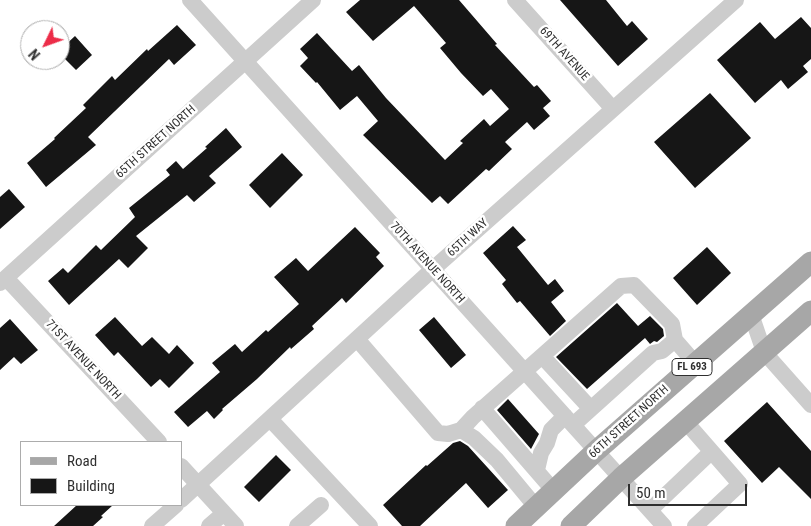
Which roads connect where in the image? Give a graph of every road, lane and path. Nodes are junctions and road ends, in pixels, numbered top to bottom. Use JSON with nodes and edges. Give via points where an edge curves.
{"nodes":[{"id":1,"x":190,"y":0,"type":"edge"},
{"id":2,"x":313,"y":0,"type":"edge"},
{"id":3,"x":515,"y":0,"type":"edge"},
{"id":4,"x":736,"y":0,"type":"edge"},
{"id":5,"x":245,"y":61,"type":"junction"},
{"id":6,"x":613,"y":109,"type":"junction"},
{"id":7,"x":811,"y":262,"type":"edge"},
{"id":8,"x":433,"y":269,"type":"junction"},
{"id":9,"x":3,"y":280,"type":"edge"},
{"id":10,"x":811,"y":311,"type":"edge"},
{"id":11,"x":751,"y":314,"type":"junction"},
{"id":12,"x":357,"y":339,"type":"junction"},
{"id":13,"x":675,"y":340,"type":"junction"},
{"id":14,"x":764,"y":352,"type":"junction"},
{"id":15,"x":542,"y":356,"type":"junction"},
{"id":16,"x":695,"y":363,"type":"junction"},
{"id":17,"x":525,"y":372,"type":"junction"},
{"id":18,"x":811,"y":405,"type":"edge"},
{"id":19,"x":482,"y":408,"type":"junction"},
{"id":20,"x":591,"y":409,"type":"junction"},
{"id":21,"x":270,"y":419,"type":"junction"},
{"id":22,"x":569,"y":420,"type":"junction"},
{"id":23,"x":685,"y":421,"type":"junction"},
{"id":24,"x":461,"y":430,"type":"junction"},
{"id":25,"x":158,"y":441,"type":"edge"},
{"id":26,"x":596,"y":451,"type":"junction"},
{"id":27,"x":711,"y":452,"type":"junction"},
{"id":28,"x":182,"y":467,"type":"edge"},
{"id":29,"x":537,"y":470,"type":"junction"},
{"id":30,"x":621,"y":478,"type":"junction"},
{"id":31,"x":198,"y":485,"type":"junction"},
{"id":32,"x":554,"y":490,"type":"junction"},
{"id":33,"x":182,"y":499,"type":"edge"},
{"id":34,"x":321,"y":505,"type":"dead end"},
{"id":35,"x":175,"y":506,"type":"edge"},
{"id":36,"x":536,"y":507,"type":"junction"},
{"id":37,"x":650,"y":510,"type":"junction"},
{"id":38,"x":224,"y":513,"type":"junction"},
{"id":39,"x":152,"y":526,"type":"edge"},
{"id":40,"x":209,"y":526,"type":"edge"},
{"id":41,"x":236,"y":526,"type":"edge"},
{"id":42,"x":297,"y":526,"type":"edge"},
{"id":43,"x":370,"y":526,"type":"edge"},
{"id":44,"x":516,"y":526,"type":"edge"},
{"id":45,"x":571,"y":526,"type":"edge"},
{"id":46,"x":664,"y":526,"type":"edge"},
{"id":47,"x":695,"y":526,"type":"edge"}],
"edges":[{"from":1,"to":5,"type":"street","name":"70TH AVENUE NORTH"},
{"from":2,"to":5,"type":"street","name":"65TH STREET NORTH"},
{"from":3,"to":6,"type":"street","name":"69TH AVENUE"},
{"from":4,"to":6,"type":"street","name":"65TH WAY"},
{"from":5,"to":8,"type":"street","name":"70TH AVENUE NORTH"},
{"from":5,"to":9,"type":"street","name":"65TH STREET NORTH"},
{"from":6,"to":8,"type":"street","name":"65TH WAY"},
{"from":7,"to":11,"type":"main road","name":"66TH STREET NORTH","number":"FL 693"},
{"from":8,"to":12,"type":"street","name":"65TH WAY"},
{"from":8,"to":17,"type":"street","name":"70TH AVENUE NORTH"},
{"from":9,"to":25,"type":"street","name":"71ST AVENUE NORTH"},
{"from":10,"to":14,"type":"main road","number":"FL 693"},
{"from":11,"to":14,"type":"street"},
{"from":11,"to":16,"type":"main road","name":"66TH STREET NORTH","number":"FL 693"},
{"from":12,"to":21,"type":"street","name":"65TH WAY"},
{"from":12,"to":24,"type":"street","via":[[438,433]]},
{"from":13,"to":15,"type":"street","via":[[672,324],[634,285],[620,286]]},
{"from":13,"to":16,"type":"street"},
{"from":13,"to":20,"type":"street","via":[[653,354]]},
{"from":14,"to":18,"type":"street"},
{"from":14,"to":23,"type":"main road","number":"FL 693"},
{"from":15,"to":17,"type":"street"},
{"from":15,"to":20,"type":"street"},
{"from":16,"to":26,"type":"main road","name":"66TH STREET NORTH","number":"FL 693"},
{"from":17,"to":19,"type":"street"},
{"from":17,"to":22,"type":"street","name":"70TH AVENUE NORTH"},
{"from":19,"to":24,"type":"street"},
{"from":19,"to":29,"type":"street"},
{"from":20,"to":22,"type":"street"},
{"from":21,"to":31,"type":"street","name":"65TH WAY"},
{"from":21,"to":43,"type":"street"},
{"from":22,"to":26,"type":"street","name":"70TH AVENUE NORTH"},
{"from":22,"to":29,"type":"street","via":[[551,430]]},
{"from":23,"to":27,"type":"street"},
{"from":23,"to":30,"type":"main road","number":"FL 693"},
{"from":24,"to":36,"type":"street","via":[[497,460]]},
{"from":26,"to":30,"type":"street","name":"70TH AVENUE NORTH"},
{"from":26,"to":32,"type":"main road","name":"66TH STREET NORTH","number":"FL 693"},
{"from":27,"to":37,"type":"street"},
{"from":27,"to":47,"type":"street","via":[[740,484]]},
{"from":28,"to":31,"type":"street"},
{"from":29,"to":32,"type":"street"},
{"from":30,"to":37,"type":"street","name":"70TH AVENUE NORTH"},
{"from":30,"to":45,"type":"main road","number":"FL 693"},
{"from":31,"to":33,"type":"street","name":"65TH WAY"},
{"from":31,"to":38,"type":"street"},
{"from":32,"to":36,"type":"main road","name":"66TH STREET NORTH","number":"FL 693"},
{"from":34,"to":42,"type":"street"},
{"from":35,"to":39,"type":"street"},
{"from":36,"to":44,"type":"main road","name":"66TH STREET NORTH","number":"FL 693"},
{"from":37,"to":46,"type":"street","name":"70TH AVENUE NORTH"},
{"from":38,"to":40,"type":"street"},
{"from":38,"to":41,"type":"street"}]}
